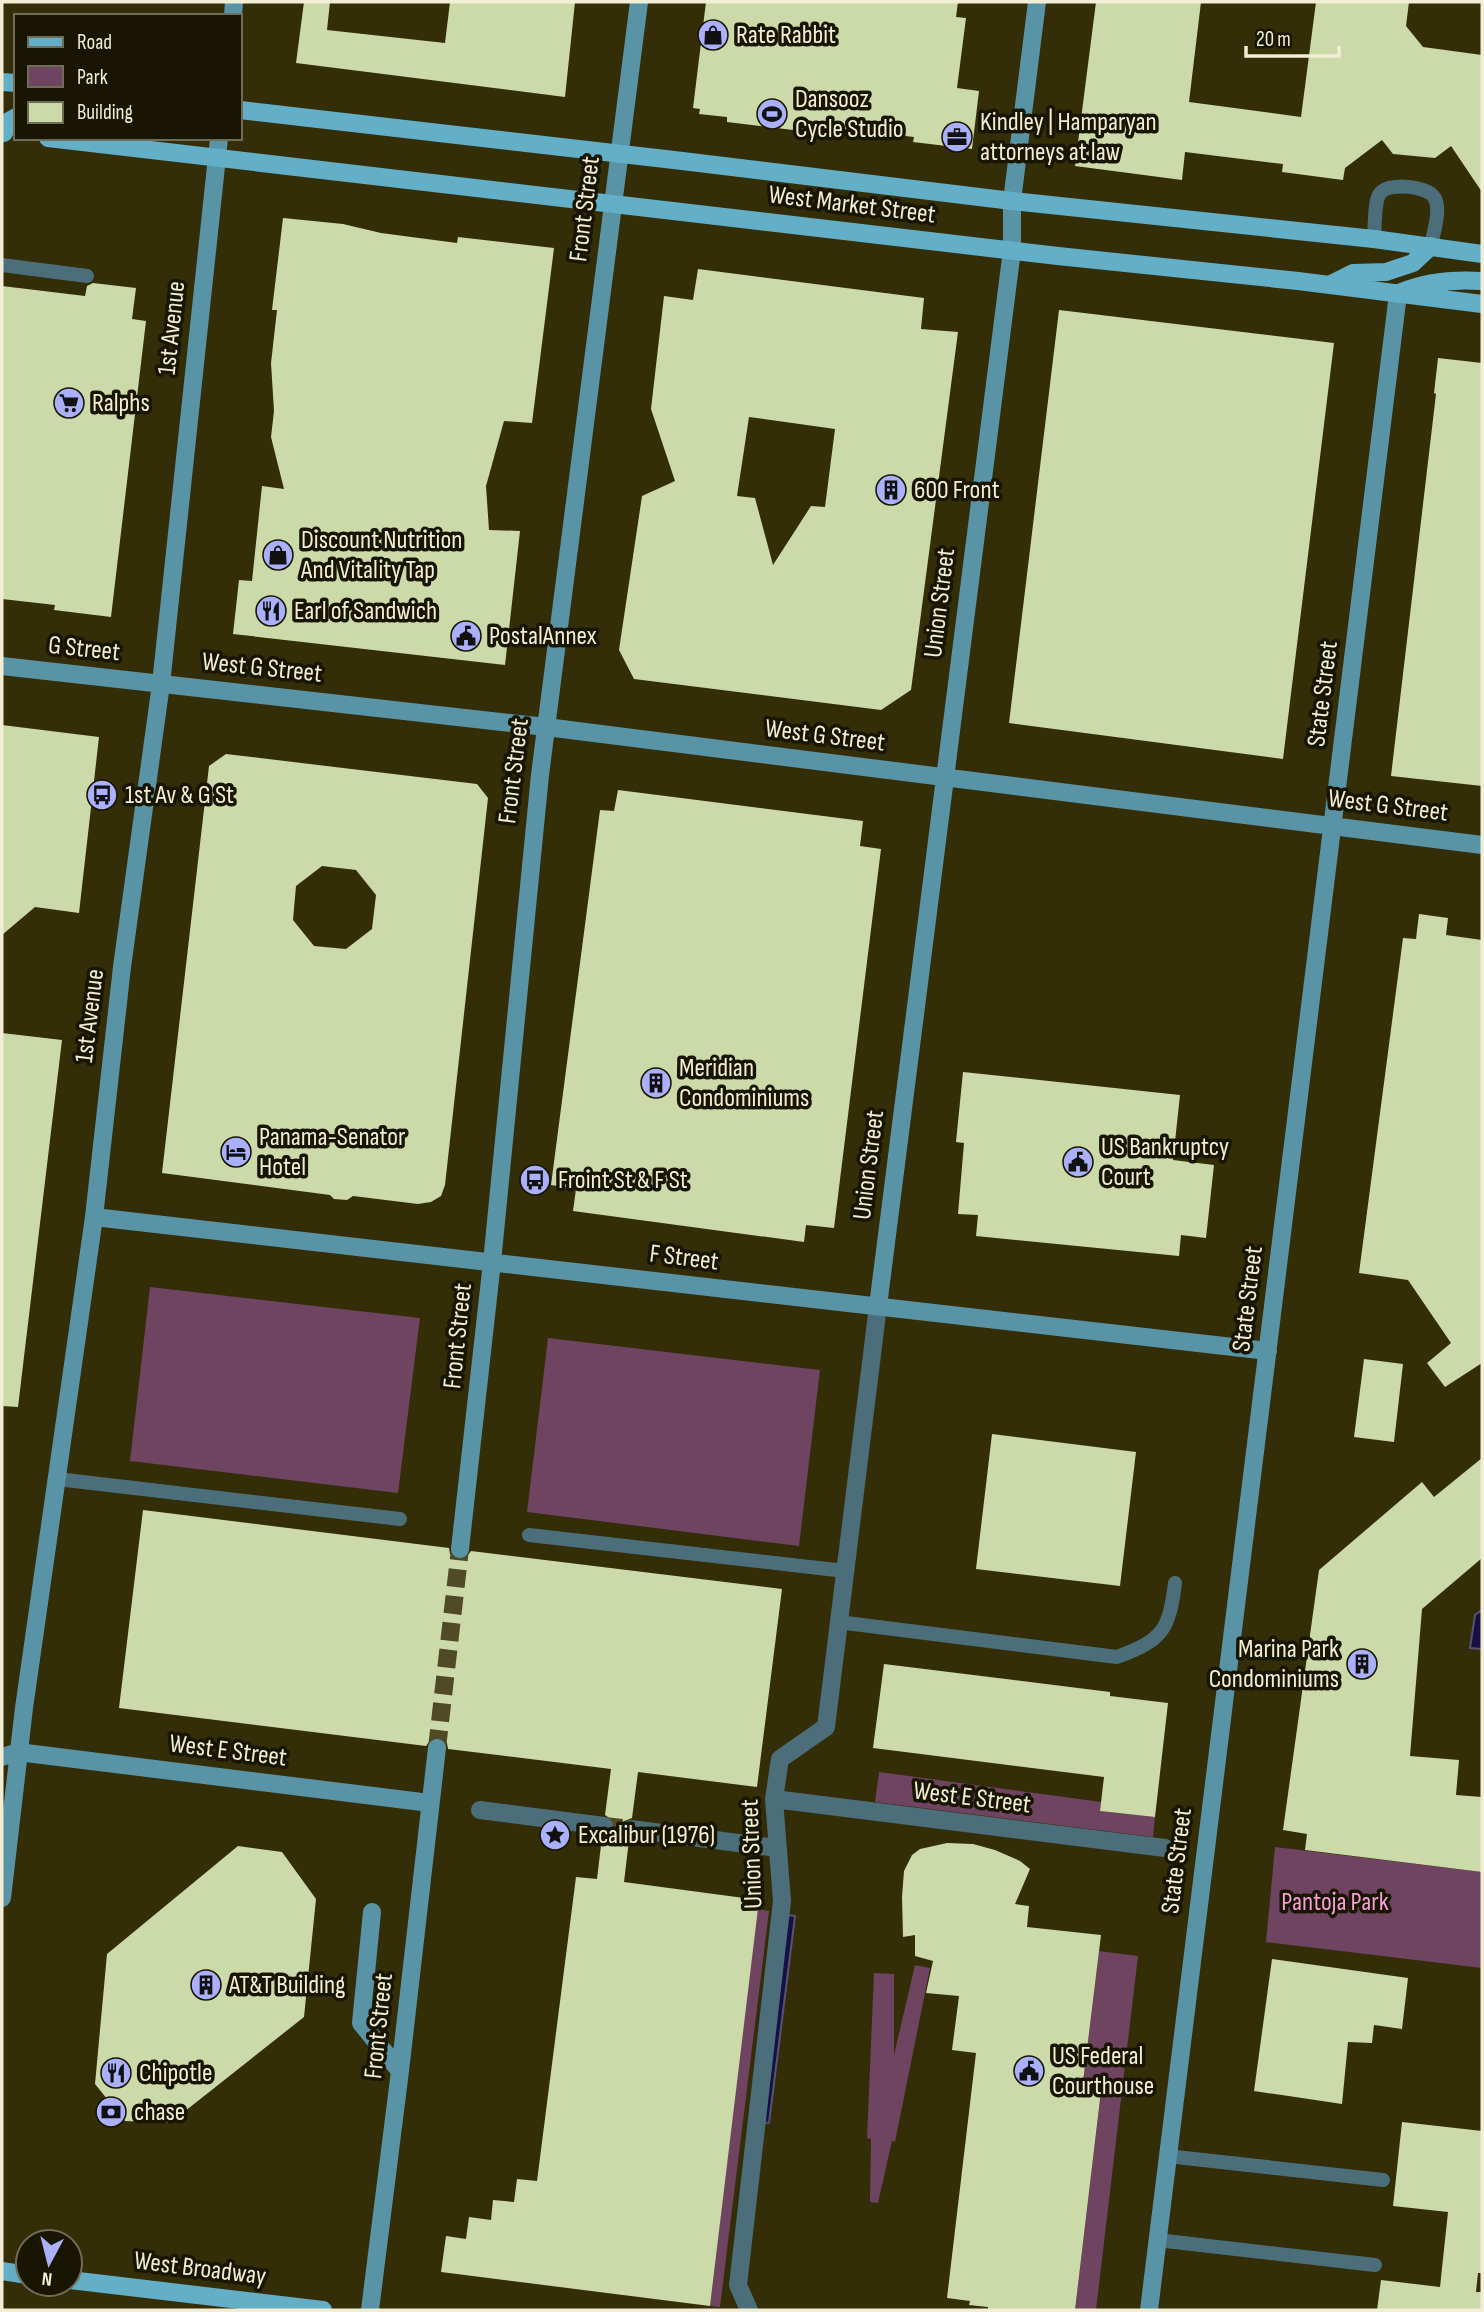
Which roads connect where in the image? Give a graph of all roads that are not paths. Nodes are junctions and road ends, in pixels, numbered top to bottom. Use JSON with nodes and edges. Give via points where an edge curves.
{"nodes":[{"id":1,"x":639,"y":2,"type":"edge"},
{"id":2,"x":1037,"y":2,"type":"edge"},
{"id":3,"x":242,"y":110,"type":"edge"},
{"id":4,"x":14,"y":118,"type":"edge"},
{"id":5,"x":7,"y":133,"type":"edge"},
{"id":6,"x":65,"y":140,"type":"edge"},
{"id":7,"x":219,"y":140,"type":"edge"},
{"id":8,"x":618,"y":154,"type":"junction"},
{"id":9,"x":216,"y":158,"type":"junction"},
{"id":10,"x":1012,"y":201,"type":"junction"},
{"id":11,"x":612,"y":204,"type":"junction"},
{"id":12,"x":1374,"y":239,"type":"junction"},
{"id":13,"x":1431,"y":246,"type":"junction"},
{"id":14,"x":1012,"y":250,"type":"junction"},
{"id":15,"x":1482,"y":254,"type":"edge"},
{"id":16,"x":2,"y":265,"type":"edge"},
{"id":17,"x":87,"y":276,"type":"dead end"},
{"id":18,"x":1482,"y":281,"type":"edge"},
{"id":19,"x":1329,"y":285,"type":"junction"},
{"id":20,"x":1398,"y":294,"type":"junction"},
{"id":21,"x":1482,"y":304,"type":"edge"},
{"id":22,"x":2,"y":666,"type":"edge"},
{"id":23,"x":161,"y":684,"type":"junction"},
{"id":24,"x":546,"y":727,"type":"junction"},
{"id":25,"x":945,"y":777,"type":"junction"},
{"id":26,"x":1334,"y":825,"type":"junction"},
{"id":27,"x":1482,"y":845,"type":"edge"},
{"id":28,"x":94,"y":1217,"type":"junction"},
{"id":29,"x":492,"y":1262,"type":"junction"},
{"id":30,"x":878,"y":1306,"type":"junction"},
{"id":31,"x":1268,"y":1351,"type":"junction"},
{"id":32,"x":57,"y":1479,"type":"junction"},
{"id":33,"x":400,"y":1519,"type":"dead end"},
{"id":34,"x":529,"y":1535,"type":"dead end"},
{"id":35,"x":460,"y":1549,"type":"tunnel mouth"},
{"id":36,"x":845,"y":1571,"type":"junction"},
{"id":37,"x":1175,"y":1583,"type":"dead end"},
{"id":38,"x":838,"y":1622,"type":"junction"},
{"id":39,"x":437,"y":1748,"type":"tunnel mouth"},
{"id":40,"x":10,"y":1754,"type":"edge"},
{"id":41,"x":774,"y":1800,"type":"junction"},
{"id":42,"x":430,"y":1802,"type":"junction"},
{"id":43,"x":481,"y":1810,"type":"dead end"},
{"id":44,"x":6,"y":1826,"type":"edge"},
{"id":45,"x":604,"y":1826,"type":"tunnel mouth"},
{"id":46,"x":631,"y":1829,"type":"tunnel mouth"},
{"id":47,"x":777,"y":1848,"type":"junction"},
{"id":48,"x":1165,"y":1848,"type":"dead end"},
{"id":49,"x":2,"y":1898,"type":"edge"},
{"id":50,"x":372,"y":1912,"type":"dead end"},
{"id":51,"x":400,"y":2071,"type":"junction"},
{"id":52,"x":1167,"y":2156,"type":"junction"},
{"id":53,"x":1383,"y":2180,"type":"dead end"},
{"id":54,"x":1157,"y":2239,"type":"junction"},
{"id":55,"x":1375,"y":2265,"type":"dead end"},
{"id":56,"x":84,"y":2282,"type":"edge"},
{"id":57,"x":323,"y":2310,"type":"edge"},
{"id":58,"x":370,"y":2310,"type":"edge"},
{"id":59,"x":749,"y":2310,"type":"edge"},
{"id":60,"x":1149,"y":2310,"type":"edge"}],
"edges":[{"from":1,"to":8,"type":"main road","name":"Front Street"},
{"from":2,"to":10,"type":"main road","name":"Union Street"},
{"from":3,"to":8,"type":"main road","name":"West Market Street"},
{"from":4,"to":5,"type":"main road"},
{"from":6,"to":9,"type":"main road","name":"West Market Street"},
{"from":7,"to":9,"type":"main road","name":"1st Avenue"},
{"from":8,"to":10,"type":"main road","name":"West Market Street"},
{"from":8,"to":11,"type":"main road","name":"Front Street"},
{"from":9,"to":11,"type":"main road","name":"West Market Street"},
{"from":9,"to":23,"type":"main road","name":"1st Avenue"},
{"from":10,"to":12,"type":"main road","name":"West Market Street"},
{"from":10,"to":14,"type":"main road","name":"Union Street"},
{"from":11,"to":14,"type":"main road","name":"West Market Street"},
{"from":11,"to":24,"type":"main road","name":"Front Street"},
{"from":12,"to":13,"type":"main road","name":"West Market Street"},
{"from":12,"to":13,"type":"lane","via":[[1379,195],[1385,189],[1427,190],[1437,204]]},
{"from":13,"to":15,"type":"main road","name":"West Market Street"},
{"from":13,"to":19,"type":"main road","via":[[1413,263],[1385,272],[1353,273]]},
{"from":14,"to":19,"type":"main road","name":"West Market Street"},
{"from":14,"to":25,"type":"main road","name":"Union Street"},
{"from":16,"to":17,"type":"lane"},
{"from":18,"to":20,"type":"main road","via":[[1453,279]]},
{"from":19,"to":20,"type":"main road","name":"West Market Street"},
{"from":20,"to":21,"type":"main road","name":"West Market Street"},
{"from":20,"to":26,"type":"main road","name":"State Street"},
{"from":22,"to":23,"type":"main road","name":"G Street"},
{"from":23,"to":24,"type":"main road","name":"West G Street"},
{"from":23,"to":28,"type":"main road","name":"1st Avenue"},
{"from":24,"to":25,"type":"main road","name":"West G Street"},
{"from":24,"to":29,"type":"main road","name":"Front Street"},
{"from":25,"to":26,"type":"main road","name":"West G Street"},
{"from":25,"to":30,"type":"main road","name":"Union Street"},
{"from":26,"to":27,"type":"main road","name":"West G Street"},
{"from":26,"to":31,"type":"main road","name":"State Street"},
{"from":28,"to":29,"type":"main road","name":"F Street"},
{"from":28,"to":32,"type":"main road","name":"1st Avenue"},
{"from":29,"to":30,"type":"main road","name":"F Street"},
{"from":29,"to":35,"type":"main road","name":"Front Street"},
{"from":30,"to":31,"type":"main road","name":"F Street"},
{"from":30,"to":36,"type":"street","name":"Union Street"},
{"from":31,"to":52,"type":"main road","name":"State Street"},
{"from":32,"to":33,"type":"lane"},
{"from":32,"to":40,"type":"main road","name":"1st Avenue"},
{"from":34,"to":36,"type":"lane"},
{"from":36,"to":38,"type":"street","name":"Union Street"},
{"from":37,"to":38,"type":"lane","via":[[1171,1611],[1161,1632],[1144,1647],[1117,1657]]},
{"from":38,"to":41,"type":"street","name":"Union Street","via":[[826,1727],[780,1759]]},
{"from":39,"to":42,"type":"main road","name":"Front Street"},
{"from":40,"to":42,"type":"main road","name":"West E Street"},
{"from":40,"to":44,"type":"main road","name":"1st Avenue"},
{"from":41,"to":47,"type":"street","name":"Union Street"},
{"from":41,"to":48,"type":"street","name":"West E Street"},
{"from":42,"to":51,"type":"main road","name":"Front Street"},
{"from":43,"to":45,"type":"street"},
{"from":44,"to":49,"type":"main road","name":"1st Avenue"},
{"from":46,"to":47,"type":"street"},
{"from":47,"to":59,"type":"street","name":"Union Street","via":[[782,1901],[738,2285]]},
{"from":50,"to":51,"type":"main road","via":[[361,2023]]},
{"from":51,"to":58,"type":"main road","name":"Front Street"},
{"from":52,"to":53,"type":"lane"},
{"from":52,"to":54,"type":"main road","name":"State Street"},
{"from":54,"to":55,"type":"lane"},
{"from":54,"to":60,"type":"main road","name":"State Street"},
{"from":56,"to":57,"type":"main road","name":"West Broadway"}]}
